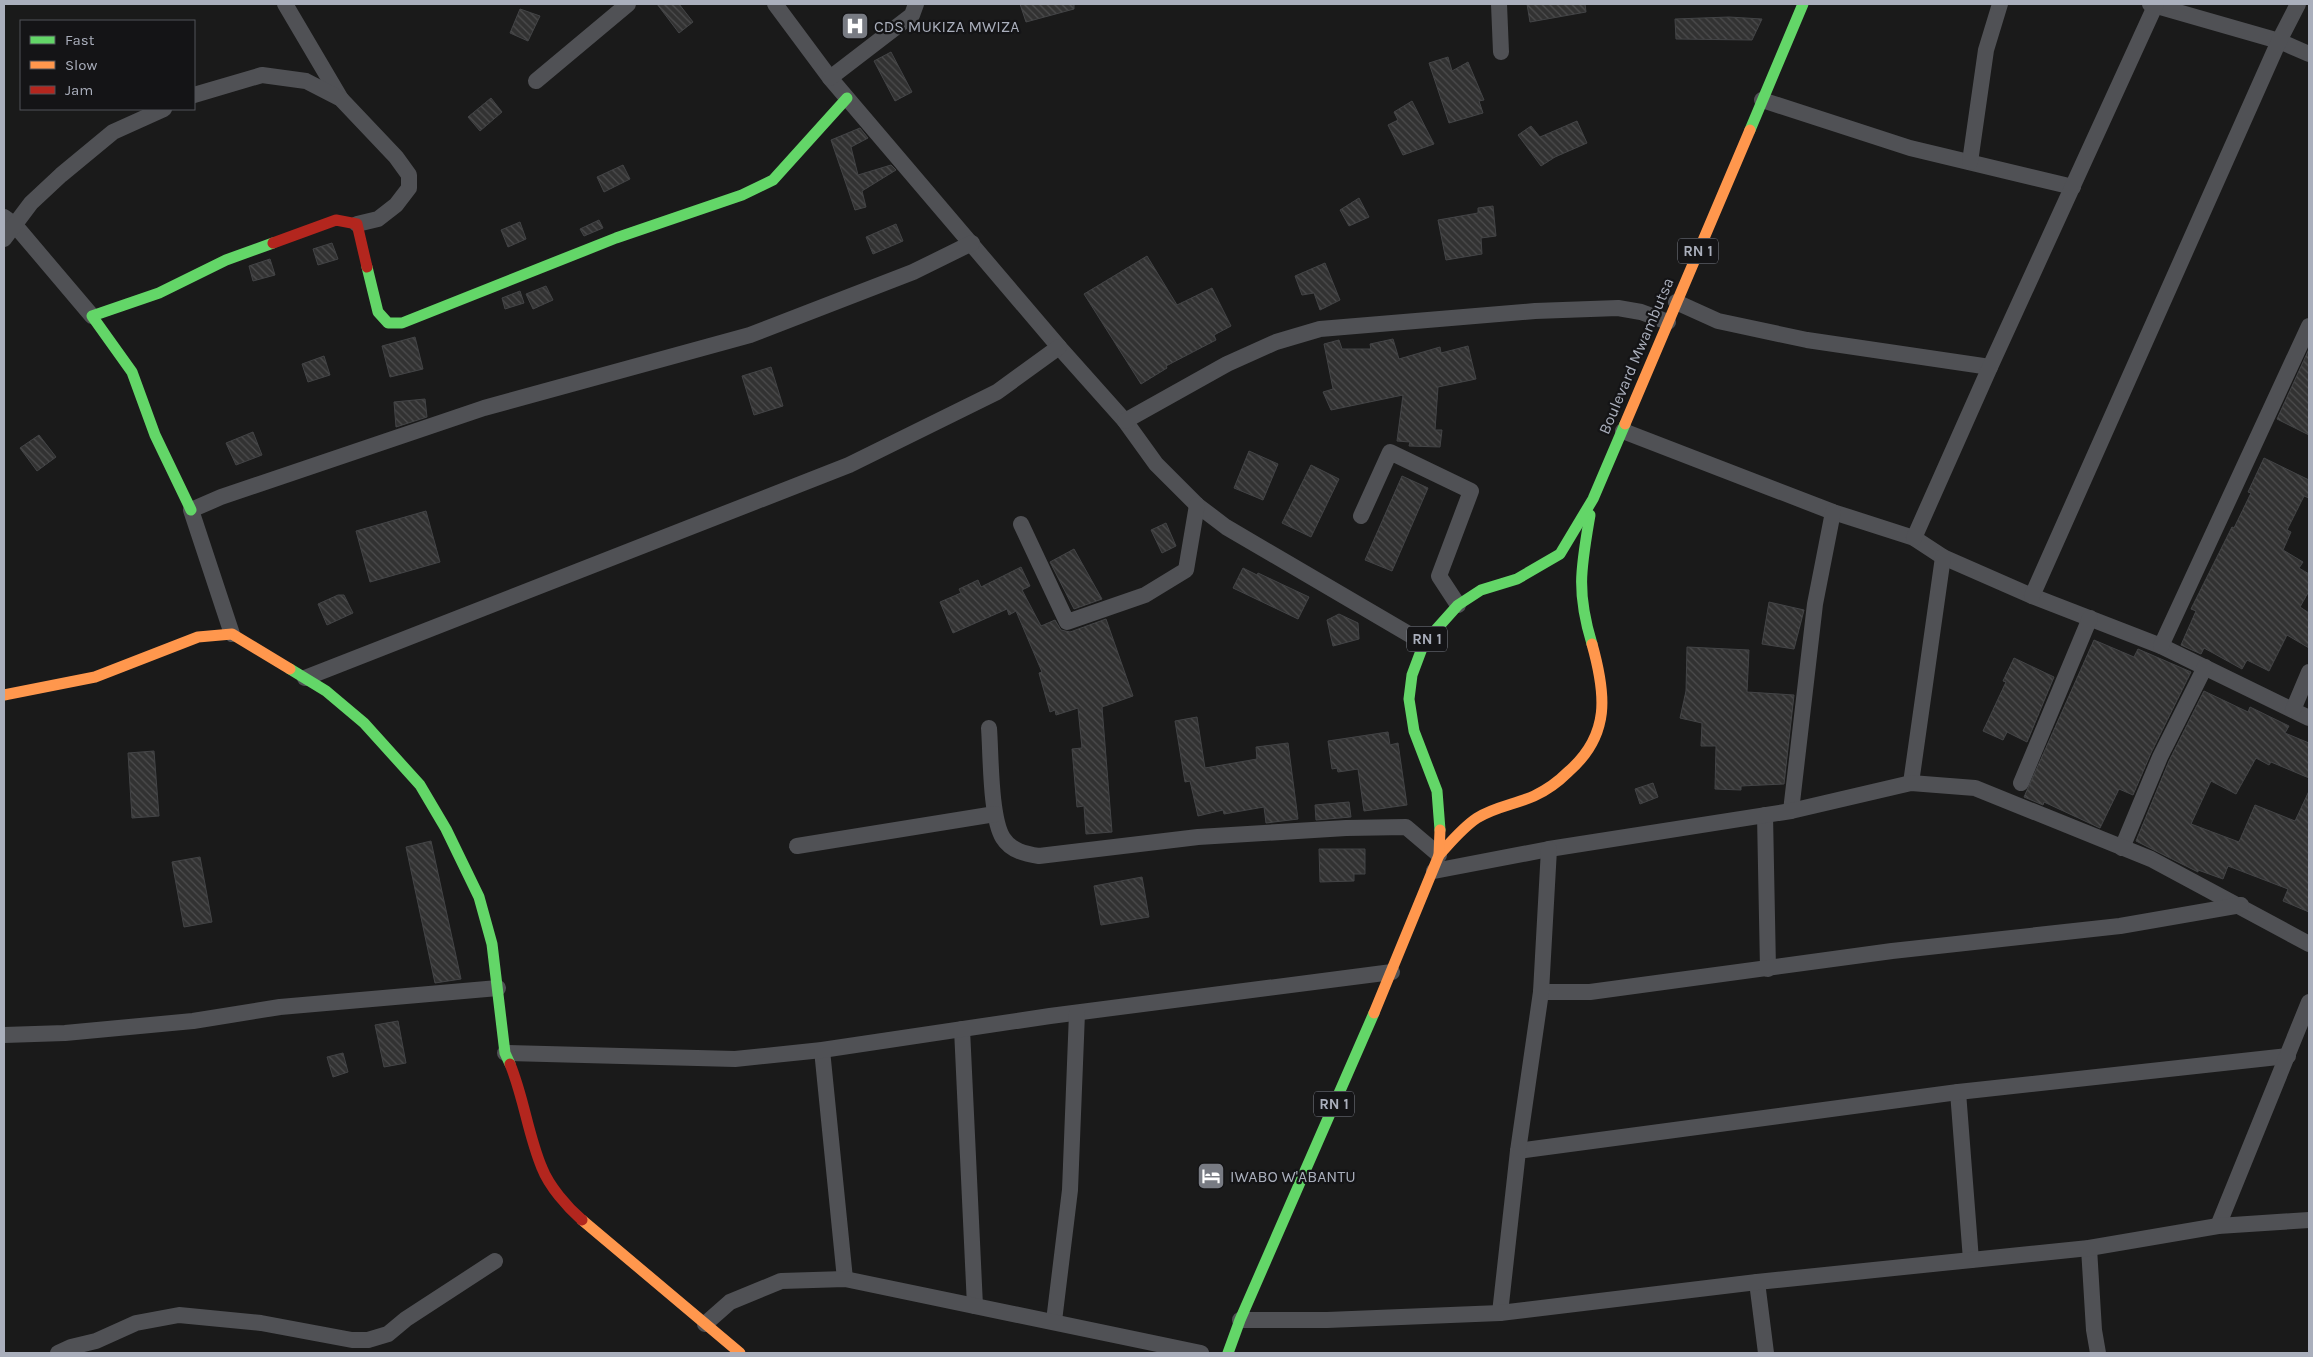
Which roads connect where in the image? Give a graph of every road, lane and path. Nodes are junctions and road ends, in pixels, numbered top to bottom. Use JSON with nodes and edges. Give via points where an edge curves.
{"nodes":[{"id":1,"x":285,"y":4,"type":"edge"},
{"id":2,"x":628,"y":4,"type":"edge"},
{"id":3,"x":775,"y":4,"type":"edge"},
{"id":4,"x":916,"y":4,"type":"edge"},
{"id":5,"x":1499,"y":4,"type":"edge"},
{"id":6,"x":1803,"y":4,"type":"edge"},
{"id":7,"x":2000,"y":4,"type":"edge"},
{"id":8,"x":2298,"y":4,"type":"edge"},
{"id":9,"x":2154,"y":5,"type":"edge"},
{"id":10,"x":2279,"y":41,"type":"junction"},
{"id":11,"x":1501,"y":52,"type":"dead end"},
{"id":12,"x":2309,"y":54,"type":"edge"},
{"id":13,"x":830,"y":78,"type":"junction"},
{"id":14,"x":536,"y":81,"type":"dead end"},
{"id":15,"x":195,"y":95,"type":"edge"},
{"id":16,"x":847,"y":98,"type":"junction"},
{"id":17,"x":341,"y":99,"type":"junction"},
{"id":18,"x":1762,"y":100,"type":"junction"},
{"id":19,"x":162,"y":110,"type":"edge"},
{"id":20,"x":1970,"y":162,"type":"junction"},
{"id":21,"x":2074,"y":187,"type":"junction"},
{"id":22,"x":9,"y":220,"type":"edge"},
{"id":23,"x":358,"y":224,"type":"junction"},
{"id":24,"x":4,"y":239,"type":"edge"},
{"id":25,"x":972,"y":244,"type":"junction"},
{"id":26,"x":1676,"y":302,"type":"junction"},
{"id":27,"x":92,"y":316,"type":"junction"},
{"id":28,"x":1668,"y":322,"type":"junction"},
{"id":29,"x":2309,"y":326,"type":"edge"},
{"id":30,"x":1059,"y":347,"type":"junction"},
{"id":31,"x":1990,"y":367,"type":"junction"},
{"id":32,"x":1125,"y":421,"type":"junction"},
{"id":33,"x":1623,"y":431,"type":"junction"},
{"id":34,"x":1594,"y":499,"type":"junction"},
{"id":35,"x":1197,"y":505,"type":"junction"},
{"id":36,"x":191,"y":510,"type":"junction"},
{"id":37,"x":1833,"y":512,"type":"junction"},
{"id":38,"x":1361,"y":516,"type":"dead end"},
{"id":39,"x":1021,"y":524,"type":"dead end"},
{"id":40,"x":1914,"y":538,"type":"junction"},
{"id":41,"x":1943,"y":557,"type":"junction"},
{"id":42,"x":2032,"y":596,"type":"junction"},
{"id":43,"x":1458,"y":606,"type":"junction"},
{"id":44,"x":2090,"y":618,"type":"junction"},
{"id":45,"x":232,"y":634,"type":"junction"},
{"id":46,"x":1424,"y":643,"type":"junction"},
{"id":47,"x":2161,"y":646,"type":"junction"},
{"id":48,"x":2205,"y":667,"type":"junction"},
{"id":49,"x":2309,"y":672,"type":"edge"},
{"id":50,"x":305,"y":678,"type":"junction"},
{"id":51,"x":4,"y":695,"type":"edge"},
{"id":52,"x":2293,"y":710,"type":"junction"},
{"id":53,"x":2309,"y":718,"type":"edge"},
{"id":54,"x":989,"y":728,"type":"dead end"},
{"id":55,"x":1911,"y":783,"type":"junction"},
{"id":56,"x":2021,"y":783,"type":"dead end"},
{"id":57,"x":1790,"y":811,"type":"junction"},
{"id":58,"x":995,"y":814,"type":"junction"},
{"id":59,"x":1766,"y":815,"type":"junction"},
{"id":60,"x":797,"y":846,"type":"dead end"},
{"id":61,"x":2122,"y":848,"type":"junction"},
{"id":62,"x":1549,"y":849,"type":"junction"},
{"id":63,"x":1439,"y":854,"type":"junction"},
{"id":64,"x":1434,"y":871,"type":"junction"},
{"id":65,"x":2241,"y":905,"type":"junction"},
{"id":66,"x":2309,"y":944,"type":"edge"},
{"id":67,"x":1768,"y":969,"type":"junction"},
{"id":68,"x":1392,"y":972,"type":"junction"},
{"id":69,"x":498,"y":988,"type":"junction"},
{"id":70,"x":1541,"y":992,"type":"junction"},
{"id":71,"x":2309,"y":1002,"type":"edge"},
{"id":72,"x":1077,"y":1013,"type":"junction"},
{"id":73,"x":962,"y":1029,"type":"junction"},
{"id":74,"x":4,"y":1035,"type":"edge"},
{"id":75,"x":822,"y":1050,"type":"junction"},
{"id":76,"x":505,"y":1053,"type":"junction"},
{"id":77,"x":2288,"y":1056,"type":"junction"},
{"id":78,"x":1958,"y":1092,"type":"junction"},
{"id":79,"x":1518,"y":1151,"type":"junction"},
{"id":80,"x":2309,"y":1220,"type":"edge"},
{"id":81,"x":2218,"y":1226,"type":"junction"},
{"id":82,"x":2089,"y":1248,"type":"junction"},
{"id":83,"x":1971,"y":1260,"type":"junction"},
{"id":84,"x":495,"y":1261,"type":"dead end"},
{"id":85,"x":845,"y":1279,"type":"junction"},
{"id":86,"x":1757,"y":1282,"type":"junction"},
{"id":87,"x":975,"y":1306,"type":"junction"},
{"id":88,"x":1500,"y":1313,"type":"junction"},
{"id":89,"x":1240,"y":1320,"type":"junction"},
{"id":90,"x":1054,"y":1321,"type":"junction"},
{"id":91,"x":705,"y":1324,"type":"junction"},
{"id":92,"x":58,"y":1353,"type":"edge"},
{"id":93,"x":740,"y":1353,"type":"edge"},
{"id":94,"x":1201,"y":1353,"type":"edge"},
{"id":95,"x":1228,"y":1353,"type":"edge"},
{"id":96,"x":1766,"y":1353,"type":"edge"},
{"id":97,"x":2098,"y":1353,"type":"edge"}],
"edges":[{"from":1,"to":17,"type":"street"},
{"from":2,"to":14,"type":"street"},
{"from":3,"to":13,"type":"street"},
{"from":4,"to":13,"type":"street","via":[[912,15],[896,29]]},
{"from":5,"to":11,"type":"street"},
{"from":6,"to":18,"type":"main road","name":"Boulevard Mwambutsa","number":"RN 1"},
{"from":7,"to":20,"type":"street","via":[[1986,50]]},
{"from":8,"to":10,"type":"street"},
{"from":9,"to":10,"type":"street"},
{"from":9,"to":21,"type":"street"},
{"from":10,"to":12,"type":"street"},
{"from":10,"to":42,"type":"street"},
{"from":13,"to":16,"type":"street"},
{"from":15,"to":17,"type":"street","via":[[262,75],[306,81]]},
{"from":16,"to":23,"type":"main road","via":[[773,180],[742,195],[616,238],[402,323],[388,323],[378,312]]},
{"from":16,"to":25,"type":"street"},
{"from":17,"to":23,"type":"street","via":[[409,175],[409,188],[396,205],[378,219]]},
{"from":18,"to":20,"type":"street","via":[[1910,148]]},
{"from":18,"to":26,"type":"main road","name":"Boulevard Mwambutsa","number":"RN 1"},
{"from":19,"to":22,"type":"street","via":[[113,132]]},
{"from":20,"to":21,"type":"street"},
{"from":21,"to":31,"type":"street"},
{"from":22,"to":24,"type":"street"},
{"from":22,"to":27,"type":"street"},
{"from":23,"to":27,"type":"main road","via":[[336,220],[226,260],[159,293]]},
{"from":25,"to":30,"type":"street"},
{"from":25,"to":36,"type":"street","via":[[913,272],[750,335],[484,408]]},
{"from":26,"to":28,"type":"main road","name":"Boulevard Mwambutsa","number":"RN 1"},
{"from":26,"to":31,"type":"street","via":[[1718,321],[1807,340]]},
{"from":27,"to":36,"type":"main road","via":[[132,372],[155,435]]},
{"from":28,"to":32,"type":"street","via":[[1618,308],[1535,311],[1320,329],[1276,342],[1235,361]]},
{"from":28,"to":33,"type":"main road","name":"Boulevard Mwambutsa","number":"RN 1"},
{"from":29,"to":47,"type":"street"},
{"from":30,"to":32,"type":"street"},
{"from":30,"to":50,"type":"street","via":[[997,392],[849,465]]},
{"from":31,"to":40,"type":"street"},
{"from":32,"to":35,"type":"street","via":[[1156,464]]},
{"from":33,"to":34,"type":"main road","name":"Boulevard Mwambutsa","number":"RN 1"},
{"from":33,"to":37,"type":"street"},
{"from":34,"to":43,"type":"main road","name":"Boulevard Mwambutsa","number":"RN 1","via":[[1560,554],[1517,579],[1481,590]]},
{"from":34,"to":63,"type":"main road","name":"Boulevard Mwambutsa","number":"RN 1","via":[[1581,564],[1580,590],[1582,611],[1603,685],[1604,710],[1598,734],[1584,758],[1558,782],[1483,815]]},
{"from":35,"to":39,"type":"street","via":[[1186,570],[1145,596],[1068,622]]},
{"from":35,"to":46,"type":"street","via":[[1226,527]]},
{"from":36,"to":45,"type":"street"},
{"from":37,"to":40,"type":"street"},
{"from":37,"to":57,"type":"street","via":[[1815,604]]},
{"from":38,"to":43,"type":"street","via":[[1390,452],[1471,491],[1439,576]]},
{"from":40,"to":41,"type":"street"},
{"from":41,"to":42,"type":"street"},
{"from":41,"to":55,"type":"street"},
{"from":42,"to":44,"type":"street"},
{"from":43,"to":46,"type":"main road","name":"Boulevard Mwambutsa","number":"RN 1"},
{"from":44,"to":47,"type":"street"},
{"from":44,"to":56,"type":"street"},
{"from":45,"to":50,"type":"main road"},
{"from":45,"to":51,"type":"main road","via":[[198,637],[95,676]]},
{"from":46,"to":63,"type":"main road","name":"Boulevard Mwambutsa","number":"RN 1","via":[[1412,675],[1409,699],[1414,731],[1437,792]]},
{"from":47,"to":48,"type":"street"},
{"from":48,"to":52,"type":"street"},
{"from":48,"to":61,"type":"street","via":[[2160,757]]},
{"from":49,"to":52,"type":"street"},
{"from":50,"to":69,"type":"main road","via":[[364,723],[420,785],[479,897],[492,944]]},
{"from":52,"to":53,"type":"street"},
{"from":54,"to":58,"type":"street"},
{"from":55,"to":57,"type":"street"},
{"from":55,"to":61,"type":"street","via":[[1975,788]]},
{"from":57,"to":59,"type":"street"},
{"from":58,"to":60,"type":"street"},
{"from":58,"to":63,"type":"street","via":[[1003,838],[1019,852],[1040,856],[1198,837],[1406,826]]},
{"from":59,"to":62,"type":"street"},
{"from":59,"to":67,"type":"street"},
{"from":61,"to":65,"type":"street","via":[[2151,859]]},
{"from":62,"to":64,"type":"street"},
{"from":62,"to":70,"type":"street"},
{"from":63,"to":64,"type":"main road","number":"RN 1"},
{"from":64,"to":68,"type":"main road","number":"RN 1"},
{"from":65,"to":66,"type":"street"},
{"from":65,"to":67,"type":"street","via":[[2120,926],[1892,951]]},
{"from":67,"to":70,"type":"street","via":[[1590,992]]},
{"from":68,"to":72,"type":"street"},
{"from":68,"to":89,"type":"main road","number":"RN 1"},
{"from":69,"to":74,"type":"street","via":[[280,1007],[193,1021],[65,1033]]},
{"from":69,"to":76,"type":"main road"},
{"from":70,"to":79,"type":"street"},
{"from":71,"to":77,"type":"street"},
{"from":72,"to":73,"type":"street"},
{"from":72,"to":90,"type":"street","via":[[1070,1190]]},
{"from":73,"to":75,"type":"street"},
{"from":73,"to":87,"type":"street"},
{"from":75,"to":76,"type":"street","via":[[735,1059]]},
{"from":75,"to":85,"type":"street"},
{"from":76,"to":91,"type":"main road","via":[[518,1084],[542,1169],[559,1195],[578,1218]]},
{"from":77,"to":78,"type":"street"},
{"from":77,"to":81,"type":"street"},
{"from":78,"to":79,"type":"street"},
{"from":78,"to":83,"type":"street"},
{"from":79,"to":88,"type":"street"},
{"from":80,"to":81,"type":"street"},
{"from":81,"to":82,"type":"street"},
{"from":82,"to":83,"type":"street"},
{"from":82,"to":97,"type":"street"},
{"from":83,"to":86,"type":"street"},
{"from":84,"to":92,"type":"street","via":[[388,1334],[368,1340],[352,1340],[261,1323],[179,1315],[136,1322],[96,1341]]},
{"from":85,"to":87,"type":"street"},
{"from":85,"to":91,"type":"street","via":[[781,1281],[730,1302]]},
{"from":86,"to":88,"type":"street"},
{"from":86,"to":96,"type":"street"},
{"from":87,"to":90,"type":"street"},
{"from":88,"to":89,"type":"street"},
{"from":89,"to":95,"type":"main road","number":"RN 1"},
{"from":90,"to":94,"type":"street"},
{"from":91,"to":93,"type":"main road"}]}
